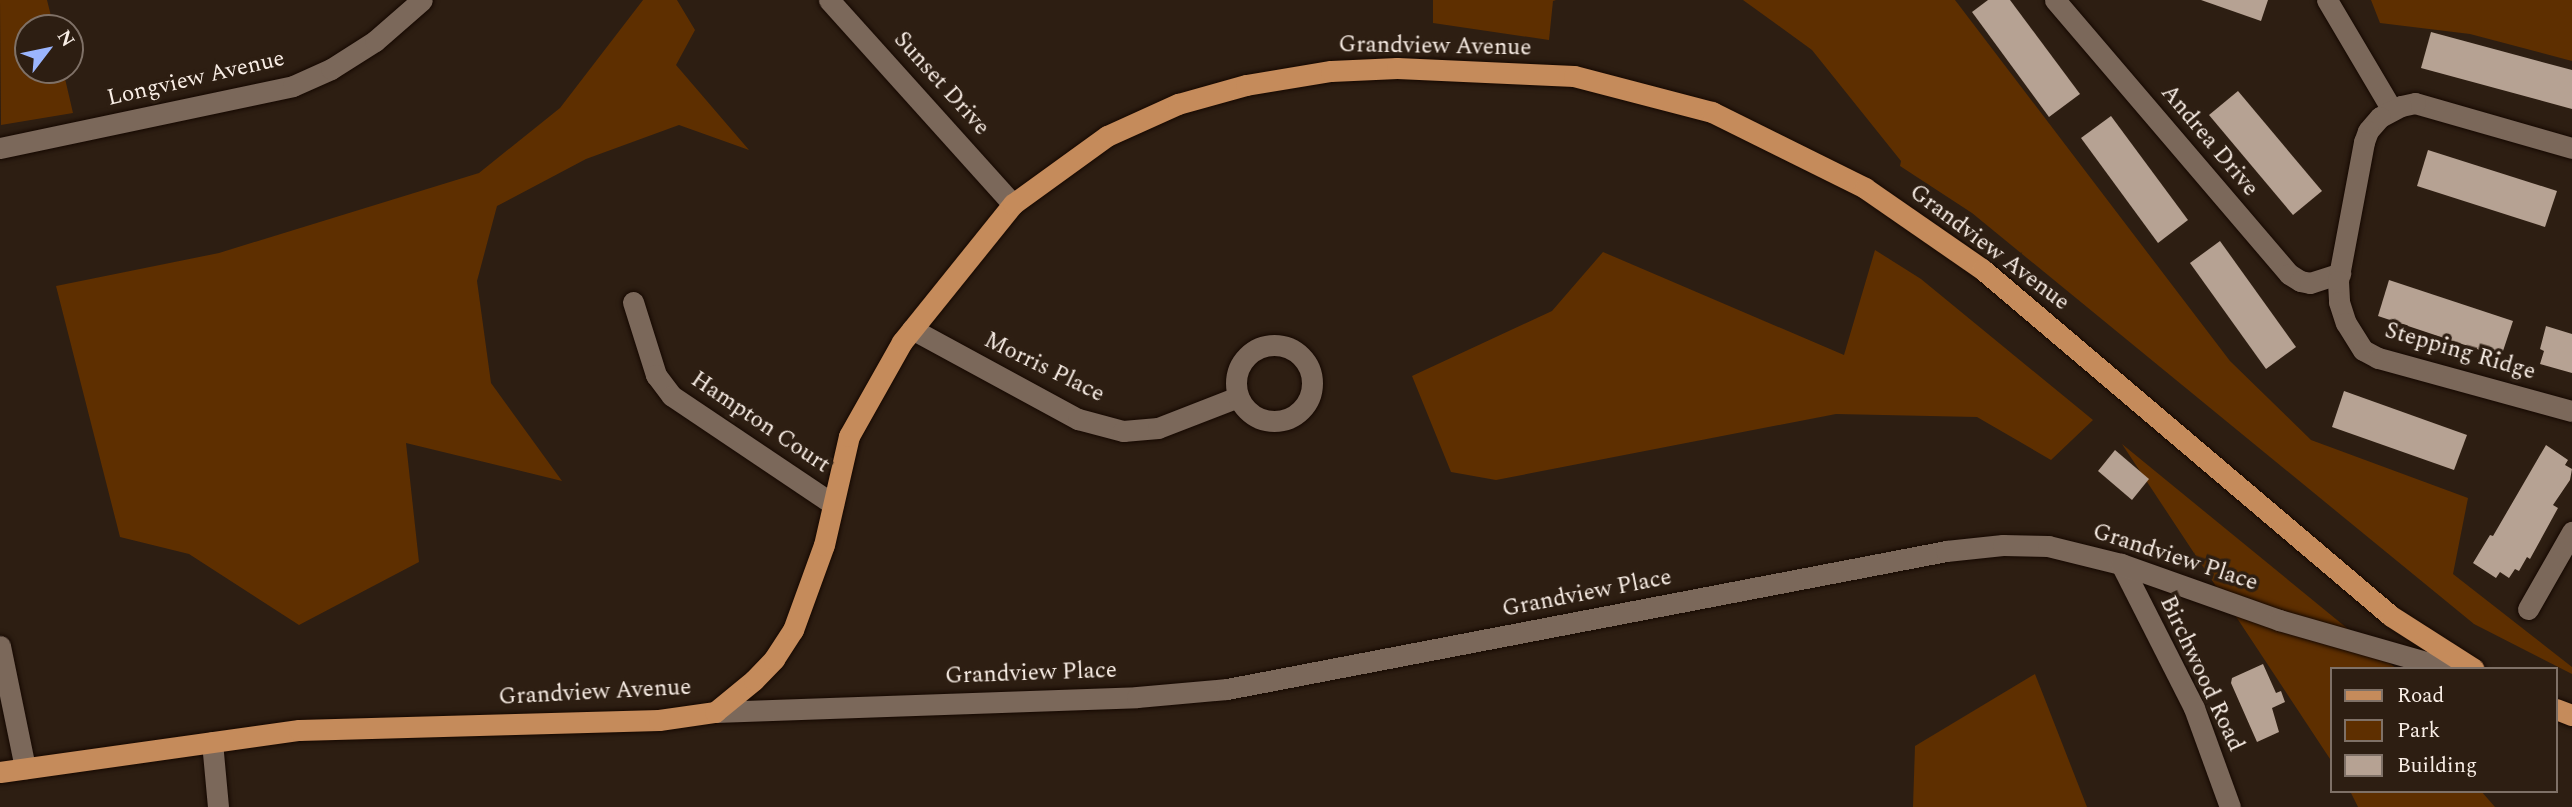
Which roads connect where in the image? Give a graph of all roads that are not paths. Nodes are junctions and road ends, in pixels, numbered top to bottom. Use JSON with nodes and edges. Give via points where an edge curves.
{"nodes":[{"id":1,"x":830,"y":0,"type":"edge"},
{"id":2,"x":2055,"y":0,"type":"edge"},
{"id":3,"x":2327,"y":0,"type":"edge"},
{"id":4,"x":412,"y":3,"type":"edge"},
{"id":5,"x":2392,"y":110,"type":"junction"},
{"id":6,"x":0,"y":148,"type":"edge"},
{"id":7,"x":2572,"y":148,"type":"edge"},
{"id":8,"x":1013,"y":204,"type":"junction"},
{"id":9,"x":2340,"y":273,"type":"junction"},
{"id":10,"x":633,"y":302,"type":"dead end"},
{"id":11,"x":912,"y":330,"type":"junction"},
{"id":12,"x":1238,"y":397,"type":"dead end"},
{"id":13,"x":2572,"y":411,"type":"edge"},
{"id":14,"x":833,"y":504,"type":"junction"},
{"id":15,"x":2572,"y":532,"type":"edge"},
{"id":16,"x":2120,"y":564,"type":"junction"},
{"id":17,"x":2528,"y":609,"type":"dead end"},
{"id":18,"x":0,"y":646,"type":"edge"},
{"id":19,"x":2443,"y":667,"type":"edge"},
{"id":20,"x":2471,"y":667,"type":"edge"},
{"id":21,"x":715,"y":712,"type":"junction"},
{"id":22,"x":212,"y":742,"type":"junction"},
{"id":23,"x":25,"y":768,"type":"junction"},
{"id":24,"x":0,"y":772,"type":"edge"},
{"id":25,"x":218,"y":807,"type":"edge"},
{"id":26,"x":2230,"y":807,"type":"edge"}],
"edges":[{"from":1,"to":8,"type":"street","name":"Sunset Drive"},
{"from":2,"to":9,"type":"street","name":"Andrea Drive","via":[[2289,274],[2310,283]]},
{"from":3,"to":5,"type":"street"},
{"from":4,"to":6,"type":"street","name":"Longview Avenue","via":[[375,41],[293,86]]},
{"from":5,"to":7,"type":"street","via":[[2415,103],[2437,107]]},
{"from":5,"to":9,"type":"street","name":"Stepping Ridge","via":[[2368,131]]},
{"from":8,"to":11,"type":"main road","name":"Grandview Avenue"},
{"from":8,"to":20,"type":"main road","name":"Grandview Avenue","via":[[1107,136],[1178,104],[1246,85],[1331,71],[1397,68],[1574,76],[1712,112],[1865,188],[1982,269],[2391,616]]},
{"from":9,"to":13,"type":"street","name":"Stepping Ridge","via":[[2339,302],[2362,350]]},
{"from":10,"to":14,"type":"street","name":"Hampton Court","via":[[656,375],[672,396]]},
{"from":11,"to":12,"type":"street","name":"Morris Place","via":[[1079,419],[1123,431],[1158,428]]},
{"from":11,"to":14,"type":"main road","name":"Grandview Avenue","via":[[849,436]]},
{"from":14,"to":21,"type":"main road","name":"Grandview Avenue","via":[[824,545],[793,630],[774,659]]},
{"from":15,"to":17,"type":"street"},
{"from":16,"to":19,"type":"street","name":"Grandview Place","via":[[2278,620]]},
{"from":16,"to":21,"type":"street","name":"Grandview Place","via":[[2048,546],[2003,545],[1227,689],[1137,697]]},
{"from":16,"to":26,"type":"street","name":"Birchwood Road","via":[[2194,708]]},
{"from":18,"to":23,"type":"street"},
{"from":21,"to":22,"type":"main road","name":"Grandview Avenue","via":[[659,720],[299,730]]},
{"from":22,"to":23,"type":"main road","name":"Grandview Avenue"},
{"from":22,"to":25,"type":"street"},
{"from":23,"to":24,"type":"main road","name":"Grandview Avenue"}]}
